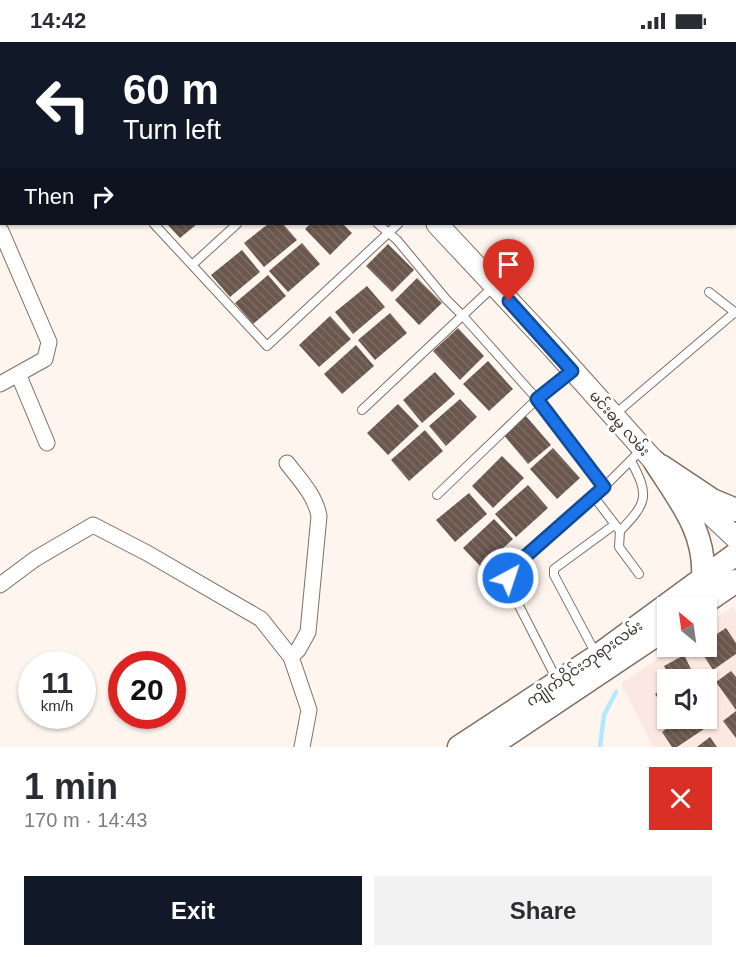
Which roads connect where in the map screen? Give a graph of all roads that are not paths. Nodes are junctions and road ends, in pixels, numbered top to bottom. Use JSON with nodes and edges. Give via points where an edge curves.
{"nodes":[{"id":1,"x":155,"y":225,"type":"edge"},
{"id":2,"x":236,"y":225,"type":"edge"},
{"id":3,"x":379,"y":225,"type":"edge"},
{"id":4,"x":397,"y":225,"type":"edge"},
{"id":5,"x":438,"y":225,"type":"edge"},
{"id":6,"x":1,"y":231,"type":"edge"},
{"id":7,"x":388,"y":232,"type":"junction"},
{"id":8,"x":192,"y":265,"type":"junction"},
{"id":9,"x":494,"y":285,"type":"junction"},
{"id":10,"x":709,"y":292,"type":"dead end"},
{"id":11,"x":735,"y":313,"type":"edge"},
{"id":12,"x":463,"y":316,"type":"junction"},
{"id":13,"x":572,"y":371,"type":"junction"},
{"id":14,"x":19,"y":375,"type":"junction"},
{"id":15,"x":0,"y":384,"type":"edge"},
{"id":16,"x":537,"y":399,"type":"junction"},
{"id":17,"x":362,"y":410,"type":"dead end"},
{"id":18,"x":613,"y":416,"type":"junction"},
{"id":19,"x":47,"y":443,"type":"dead end"},
{"id":20,"x":643,"y":457,"type":"junction"},
{"id":21,"x":287,"y":463,"type":"dead end"},
{"id":22,"x":604,"y":487,"type":"junction"},
{"id":23,"x":437,"y":495,"type":"dead end"},
{"id":24,"x":594,"y":497,"type":"junction"},
{"id":25,"x":736,"y":510,"type":"edge"},
{"id":26,"x":617,"y":528,"type":"junction"},
{"id":27,"x":736,"y":538,"type":"edge"},
{"id":28,"x":736,"y":555,"type":"edge"},
{"id":29,"x":639,"y":573,"type":"dead end"},
{"id":30,"x":703,"y":578,"type":"junction"},
{"id":31,"x":736,"y":581,"type":"edge"},
{"id":32,"x":0,"y":585,"type":"edge"},
{"id":33,"x":712,"y":597,"type":"edge"},
{"id":34,"x":736,"y":600,"type":"edge"},
{"id":35,"x":717,"y":602,"type":"edge"},
{"id":36,"x":657,"y":634,"type":"edge"},
{"id":37,"x":597,"y":656,"type":"junction"},
{"id":38,"x":291,"y":657,"type":"junction"},
{"id":39,"x":558,"y":681,"type":"junction"},
{"id":40,"x":477,"y":744,"type":"edge"},
{"id":41,"x":302,"y":747,"type":"edge"}],
"edges":[{"from":1,"to":8,"type":"lane"},
{"from":2,"to":8,"type":"lane"},
{"from":3,"to":7,"type":"lane"},
{"from":4,"to":7,"type":"lane"},
{"from":5,"to":9,"type":"main road","name":"မင်းဓမ္မ လမ်း"},
{"from":6,"to":14,"type":"street","via":[[49,342],[45,359]]},
{"from":7,"to":8,"type":"lane","via":[[267,346]]},
{"from":7,"to":12,"type":"lane"},
{"from":9,"to":12,"type":"lane"},
{"from":9,"to":13,"type":"main road","name":"မင်းဓမ္မ လမ်း"},
{"from":10,"to":11,"type":"lane"},
{"from":11,"to":18,"type":"lane"},
{"from":12,"to":16,"type":"lane"},
{"from":12,"to":17,"type":"lane"},
{"from":13,"to":16,"type":"lane"},
{"from":13,"to":18,"type":"main road","name":"မင်းဓမ္မ လမ်း"},
{"from":14,"to":15,"type":"street"},
{"from":14,"to":19,"type":"street"},
{"from":16,"to":22,"type":"lane"},
{"from":16,"to":23,"type":"lane"},
{"from":18,"to":20,"type":"main road","name":"မင်းဓမ္မ လမ်း"},
{"from":20,"to":22,"type":"lane","via":[[622,468]]},
{"from":20,"to":25,"type":"main road","via":[[712,500]]},
{"from":20,"to":26,"type":"lane","via":[[643,498],[638,512]]},
{"from":20,"to":27,"type":"main road","name":"မင်းဓမ္မ လမ်း"},
{"from":20,"to":30,"type":"main road","via":[[699,537]]},
{"from":21,"to":38,"type":"street","via":[[312,496],[319,516],[308,632]]},
{"from":22,"to":24,"type":"lane"},
{"from":24,"to":26,"type":"lane"},
{"from":24,"to":39,"type":"lane","via":[[510,570],[508,578]]},
{"from":26,"to":29,"type":"lane","via":[[619,547]]},
{"from":26,"to":37,"type":"lane","via":[[554,569]]},
{"from":28,"to":30,"type":"main road","name":"ကျိုက်ဝိုင်းဘုရားလမ်း"},
{"from":30,"to":37,"type":"main road","name":"ကျိုက်ဝိုင်းဘုရားလမ်း"},
{"from":31,"to":33,"type":"main road"},
{"from":32,"to":38,"type":"street","via":[[93,525],[261,619]]},
{"from":34,"to":35,"type":"main road"},
{"from":36,"to":40,"type":"main road","name":"ကျိုက်ဝိုင်းဘုရားလမ်း"},
{"from":37,"to":39,"type":"main road","name":"ကျိုက်ဝိုင်းဘုရားလမ်း"},
{"from":38,"to":41,"type":"street","via":[[309,710]]},
{"from":39,"to":40,"type":"main road","name":"ကျိုက်ဝိုင်းဘုရားလမ်း"}]}
